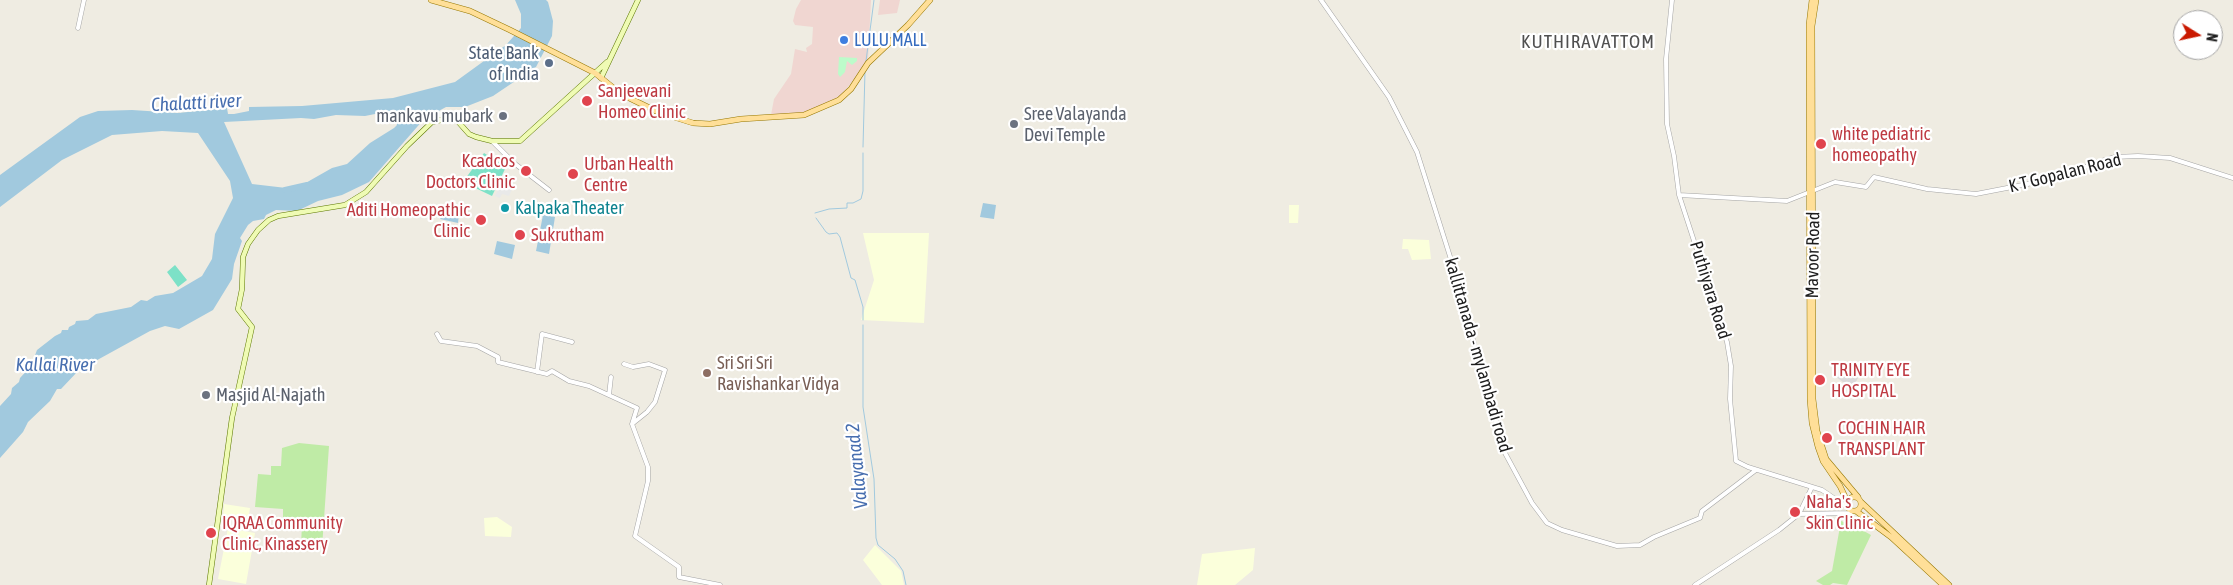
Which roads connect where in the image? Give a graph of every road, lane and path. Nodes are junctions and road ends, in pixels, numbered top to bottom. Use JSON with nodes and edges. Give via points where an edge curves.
{"nodes":[{"id":1,"x":84,"y":0,"type":"edge"},
{"id":2,"x":430,"y":0,"type":"edge"},
{"id":3,"x":638,"y":0,"type":"edge"},
{"id":4,"x":930,"y":0,"type":"edge"},
{"id":5,"x":1321,"y":0,"type":"edge"},
{"id":6,"x":1672,"y":0,"type":"edge"},
{"id":7,"x":1814,"y":0,"type":"edge"},
{"id":8,"x":78,"y":28,"type":"dead end"},
{"id":9,"x":607,"y":62,"type":"junction"},
{"id":10,"x":595,"y":73,"type":"junction"},
{"id":11,"x":601,"y":78,"type":"junction"},
{"id":12,"x":492,"y":141,"type":"junction"},
{"id":13,"x":2233,"y":178,"type":"edge"},
{"id":14,"x":549,"y":190,"type":"dead end"},
{"id":15,"x":1811,"y":191,"type":"junction"},
{"id":16,"x":1679,"y":194,"type":"junction"},
{"id":17,"x":437,"y":334,"type":"dead end"},
{"id":18,"x":572,"y":342,"type":"dead end"},
{"id":19,"x":624,"y":364,"type":"dead end"},
{"id":20,"x":537,"y":372,"type":"junction"},
{"id":21,"x":611,"y":376,"type":"dead end"},
{"id":22,"x":609,"y":395,"type":"junction"},
{"id":23,"x":632,"y":424,"type":"junction"},
{"id":24,"x":1756,"y":470,"type":"junction"},
{"id":25,"x":1812,"y":487,"type":"junction"},
{"id":26,"x":1860,"y":500,"type":"junction"},
{"id":27,"x":1847,"y":504,"type":"junction"},
{"id":28,"x":1854,"y":511,"type":"junction"},
{"id":29,"x":1799,"y":514,"type":"junction"},
{"id":30,"x":209,"y":585,"type":"edge"},
{"id":31,"x":720,"y":585,"type":"edge"},
{"id":32,"x":1695,"y":585,"type":"edge"},
{"id":33,"x":1944,"y":585,"type":"edge"},
{"id":34,"x":1949,"y":585,"type":"edge"}],
"edges":[{"from":1,"to":8,"type":"street"},
{"from":2,"to":10,"type":"main road","via":[[470,11]]},
{"from":3,"to":9,"type":"main road"},
{"from":4,"to":11,"type":"main road","via":[[868,63],[851,89],[839,100],[804,115],[693,123],[658,112],[621,94]]},
{"from":5,"to":24,"type":"street","name":"kallittanada - mylambadi road","via":[[1389,97],[1417,152],[1466,307],[1505,453],[1532,503],[1547,523],[1617,546],[1640,545],[1700,518],[1702,511]]},
{"from":6,"to":16,"type":"street","name":"Puthiyara Road","via":[[1666,59],[1667,124]]},
{"from":7,"to":15,"type":"main road","name":"Mavoor Road","via":[[1809,25]]},
{"from":9,"to":10,"type":"main road"},
{"from":9,"to":11,"type":"main road"},
{"from":10,"to":11,"type":"main road"},
{"from":10,"to":12,"type":"main road","via":[[520,141]]},
{"from":12,"to":14,"type":"street"},
{"from":12,"to":30,"type":"main road","via":[[468,134],[454,117],[432,122],[366,192],[354,200],[340,207],[278,216],[258,230],[248,244],[242,257],[238,309],[252,327],[232,418]]},
{"from":13,"to":15,"type":"street","name":"K T Gopalan Road","via":[[2170,158],[2138,156],[2115,157],[2091,164],[2069,176],[1976,194],[1927,189],[1874,178],[1866,187],[1835,182]]},
{"from":15,"to":16,"type":"street","via":[[1787,201]]},
{"from":15,"to":26,"type":"main road","name":"Mavoor Road","via":[[1812,377],[1816,422],[1828,463]]},
{"from":15,"to":27,"type":"main road","name":"Mavoor Road","via":[[1809,376],[1812,423],[1823,461],[1840,486]]},
{"from":16,"to":24,"type":"street","name":"Puthiyara Road","via":[[1727,342],[1736,460]]},
{"from":17,"to":20,"type":"street","via":[[441,341],[477,346],[498,358],[498,362]]},
{"from":18,"to":20,"type":"street","via":[[542,334]]},
{"from":19,"to":23,"type":"street","via":[[633,367],[649,364],[665,370],[655,402]]},
{"from":20,"to":22,"type":"street","via":[[547,374],[552,371],[569,381]]},
{"from":21,"to":22,"type":"street"},
{"from":22,"to":23,"type":"street","via":[[637,408]]},
{"from":23,"to":31,"type":"street","via":[[648,467],[648,481],[635,536],[679,567],[679,577]]},
{"from":24,"to":25,"type":"street","name":"Puthiyara Road"},
{"from":25,"to":27,"type":"street","name":"Puthiyara Road"},
{"from":25,"to":29,"type":"street"},
{"from":26,"to":27,"type":"main road","via":[[1851,497]]},
{"from":26,"to":28,"type":"main road","via":[[1861,508]]},
{"from":26,"to":34,"type":"main road","name":"Mavoor Road"},
{"from":27,"to":28,"type":"main road","name":"Mavoor Road"},
{"from":28,"to":29,"type":"street"},
{"from":28,"to":33,"type":"main road","name":"Mavoor Road","via":[[1891,537]]},
{"from":29,"to":32,"type":"street"}]}
